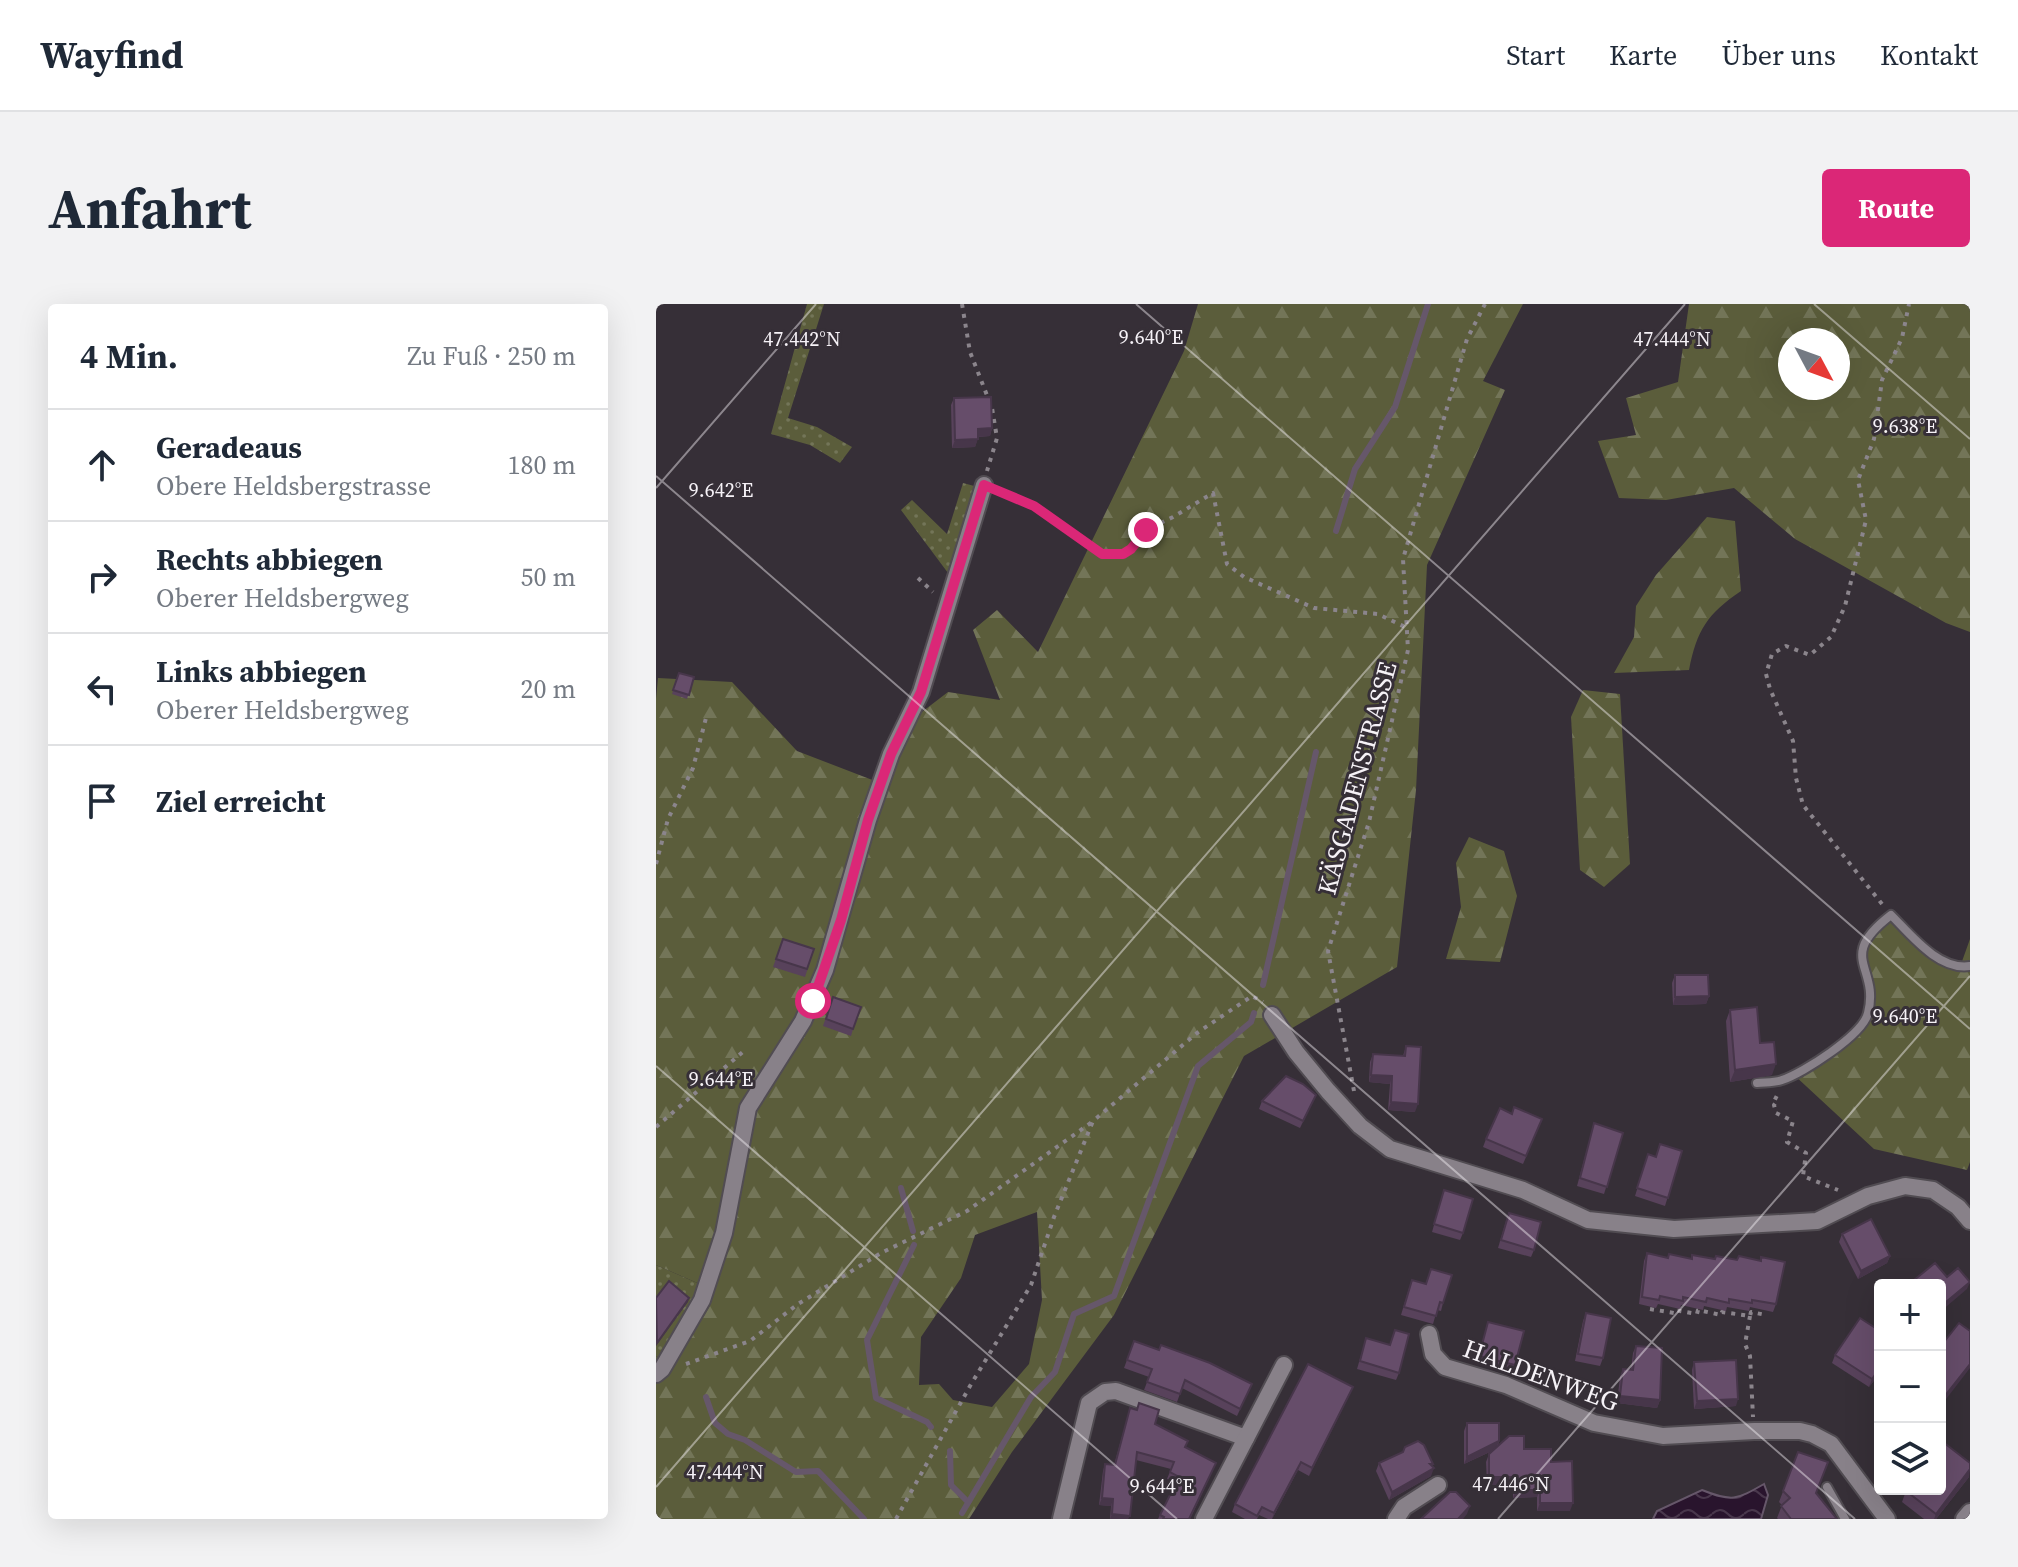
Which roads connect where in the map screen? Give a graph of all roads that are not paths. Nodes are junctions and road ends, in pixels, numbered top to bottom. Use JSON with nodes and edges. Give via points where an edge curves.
{"nodes":[{"id":1,"x":984,"y":485,"type":"road end"},
{"id":2,"x":1970,"y":966,"type":"edge"},
{"id":3,"x":1272,"y":1015,"type":"road end"},
{"id":4,"x":1757,"y":1083,"type":"edge"},
{"id":5,"x":1970,"y":1221,"type":"edge"},
{"id":6,"x":1429,"y":1334,"type":"dead end"},
{"id":7,"x":1284,"y":1365,"type":"dead end"},
{"id":8,"x":659,"y":1372,"type":"edge"},
{"id":9,"x":1246,"y":1438,"type":"junction"},
{"id":10,"x":1438,"y":1485,"type":"dead end"},
{"id":11,"x":1827,"y":1487,"type":"edge"},
{"id":12,"x":1970,"y":1512,"type":"edge"},
{"id":13,"x":1061,"y":1519,"type":"edge"},
{"id":14,"x":1204,"y":1519,"type":"edge"},
{"id":15,"x":1396,"y":1519,"type":"edge"},
{"id":16,"x":1845,"y":1519,"type":"edge"},
{"id":17,"x":1887,"y":1519,"type":"edge"},
{"id":18,"x":1964,"y":1519,"type":"edge"}],
"edges":[{"from":1,"to":8,"type":"street","via":[[921,692],[868,820],[825,970],[803,1021],[748,1108],[724,1233],[707,1286]]},
{"from":2,"to":4,"type":"lane","via":[[1943,961],[1891,915],[1866,938],[1860,954],[1871,998],[1868,1017],[1825,1056],[1781,1080]]},
{"from":3,"to":5,"type":"street","via":[[1303,1061],[1360,1126],[1390,1149],[1523,1190],[1588,1220],[1674,1229],[1817,1221],[1868,1196],[1905,1186],[1933,1190]]},
{"from":6,"to":17,"type":"street","name":"HALDENWEG","via":[[1433,1354],[1445,1367],[1515,1388],[1594,1423],[1663,1436],[1800,1431],[1821,1438]]},
{"from":7,"to":9,"type":"street"},
{"from":9,"to":13,"type":"street","via":[[1116,1391],[1105,1392],[1089,1403]]},
{"from":9,"to":14,"type":"street"},
{"from":10,"to":15,"type":"street","via":[[1404,1507]]},
{"from":11,"to":16,"type":"lane"},
{"from":12,"to":18,"type":"street"}]}
